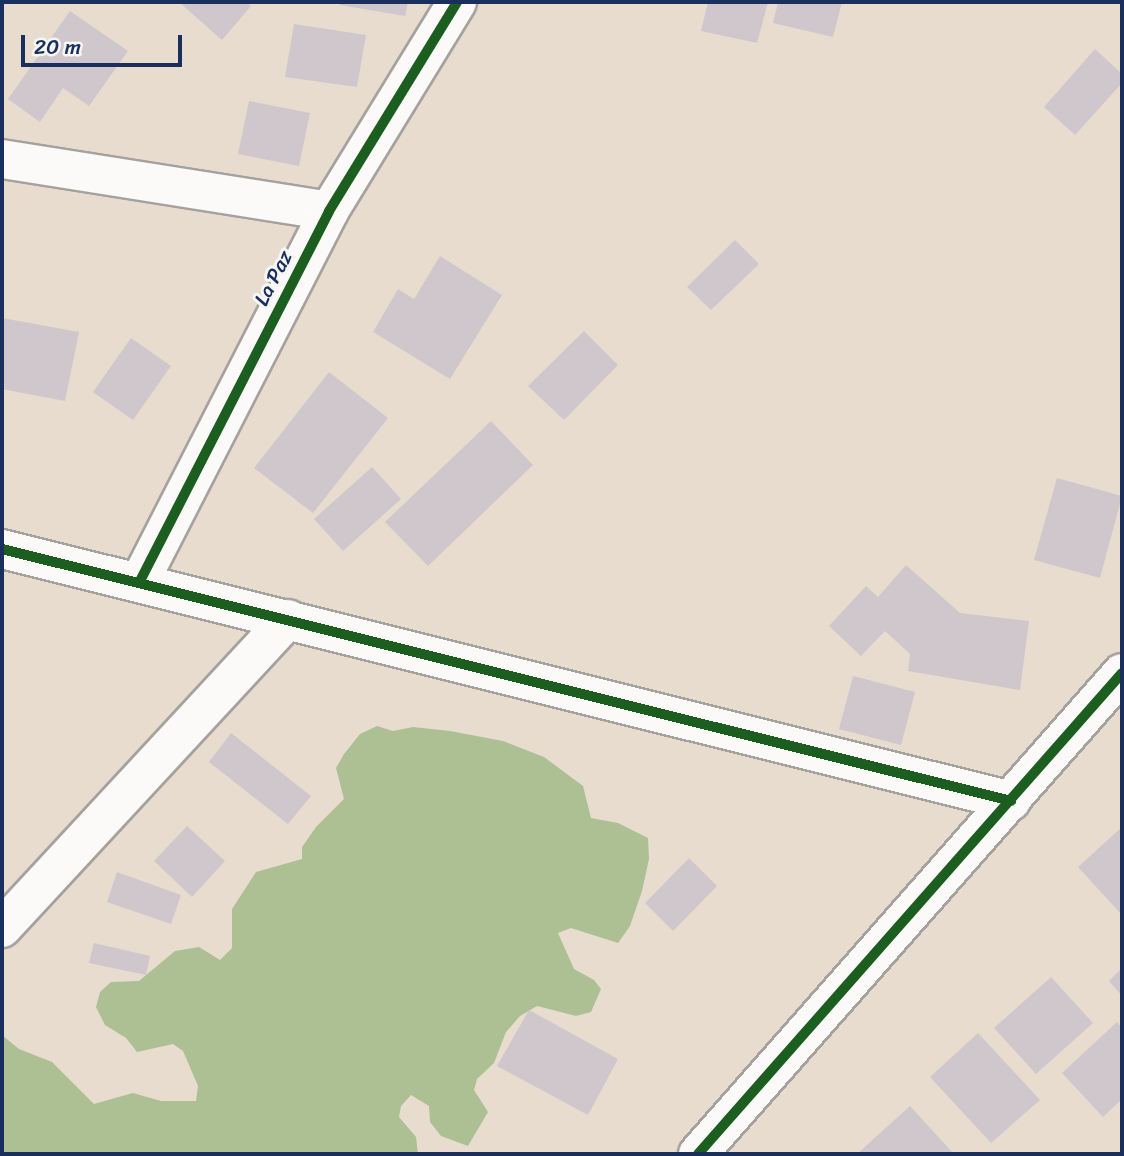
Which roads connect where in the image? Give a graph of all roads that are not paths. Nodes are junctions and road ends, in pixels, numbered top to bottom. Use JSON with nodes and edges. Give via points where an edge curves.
{"nodes":[{"id":1,"x":457,"y":2,"type":"edge"},
{"id":2,"x":2,"y":159,"type":"edge"},
{"id":3,"x":329,"y":211,"type":"junction"},
{"id":4,"x":2,"y":550,"type":"edge"},
{"id":5,"x":140,"y":581,"type":"junction"},
{"id":6,"x":288,"y":619,"type":"junction"},
{"id":7,"x":1122,"y":673,"type":"edge"},
{"id":8,"x":1011,"y":801,"type":"junction"},
{"id":9,"x":2,"y":928,"type":"edge"},
{"id":10,"x":714,"y":1149,"type":"edge"}],
"edges":[{"from":1,"to":3,"type":"street","name":"La Paz"},
{"from":2,"to":3,"type":"street"},
{"from":3,"to":5,"type":"street","name":"La Paz"},
{"from":4,"to":5,"type":"street"},
{"from":5,"to":6,"type":"street"},
{"from":6,"to":8,"type":"street"},
{"from":6,"to":9,"type":"street"},
{"from":7,"to":8,"type":"street"},
{"from":8,"to":10,"type":"street"}]}
